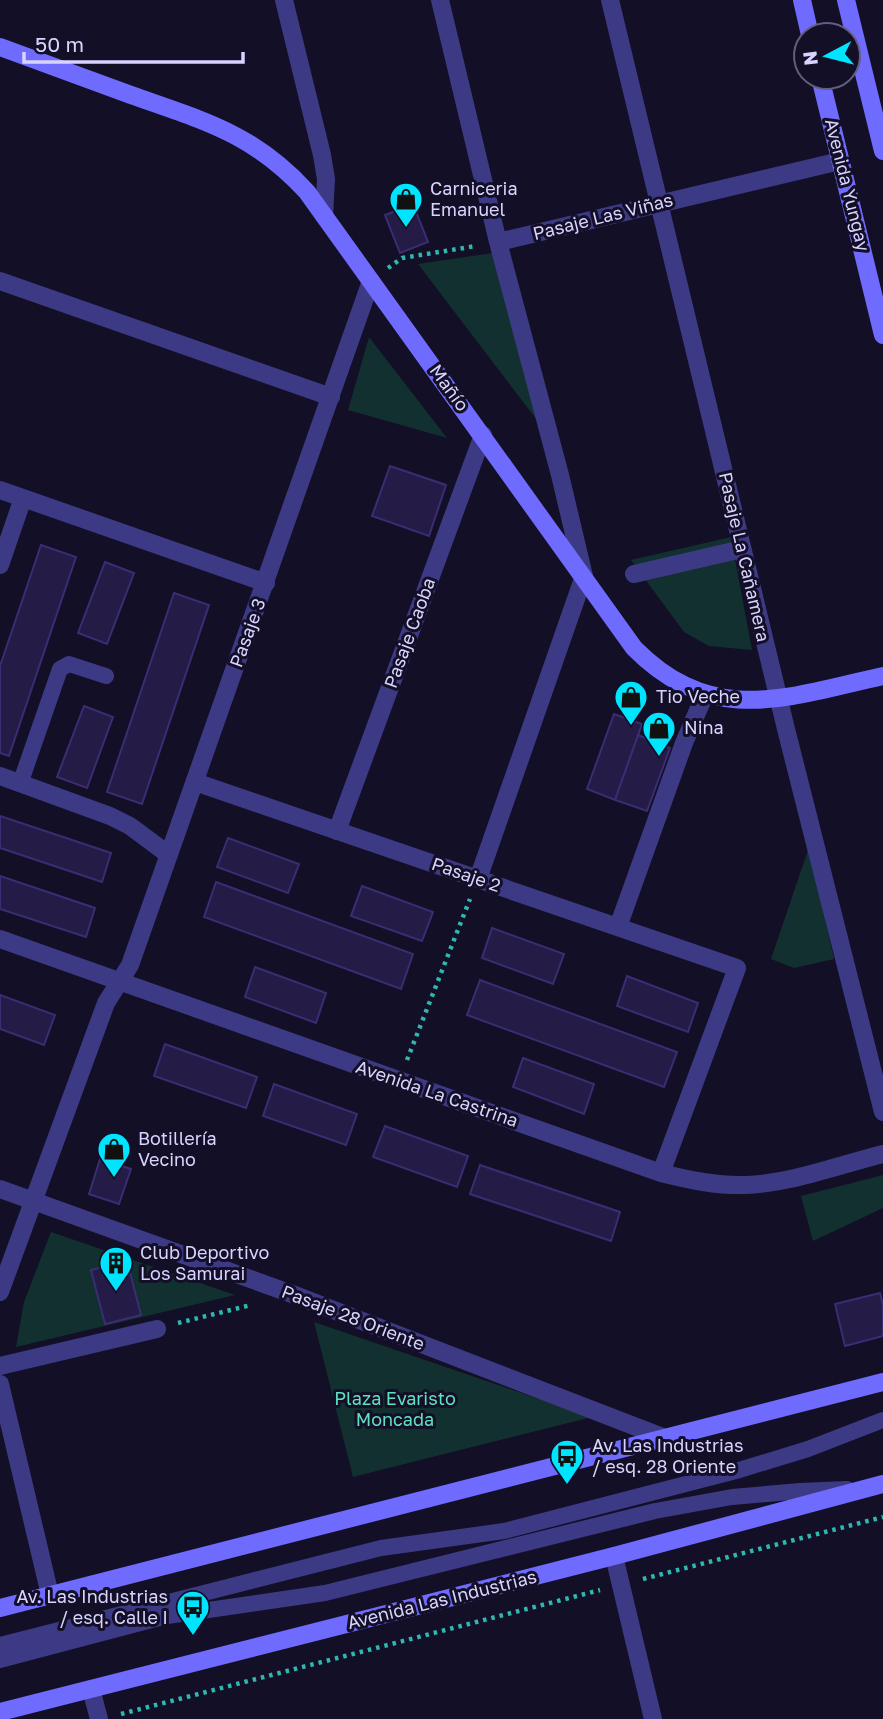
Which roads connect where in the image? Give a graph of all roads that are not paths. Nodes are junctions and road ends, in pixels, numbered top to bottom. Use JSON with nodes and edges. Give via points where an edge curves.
{"nodes":[{"id":1,"x":284,"y":0,"type":"edge"},
{"id":2,"x":440,"y":0,"type":"edge"},
{"id":3,"x":610,"y":0,"type":"edge"},
{"id":4,"x":802,"y":0,"type":"edge"},
{"id":5,"x":846,"y":0,"type":"edge"},
{"id":6,"x":807,"y":21,"type":"edge"},
{"id":7,"x":0,"y":47,"type":"edge"},
{"id":8,"x":824,"y":91,"type":"edge"},
{"id":9,"x":883,"y":151,"type":"edge"},
{"id":10,"x":841,"y":161,"type":"junction"},
{"id":11,"x":659,"y":203,"type":"junction"},
{"id":12,"x":324,"y":216,"type":"junction"},
{"id":13,"x":498,"y":242,"type":"junction"},
{"id":14,"x":0,"y":281,"type":"edge"},
{"id":15,"x":371,"y":281,"type":"junction"},
{"id":16,"x":883,"y":335,"type":"edge"},
{"id":17,"x":331,"y":397,"type":"junction"},
{"id":18,"x":482,"y":435,"type":"junction"},
{"id":19,"x":0,"y":490,"type":"edge"},
{"id":20,"x":23,"y":498,"type":"junction"},
{"id":21,"x":742,"y":549,"type":"junction"},
{"id":22,"x":0,"y":565,"type":"edge"},
{"id":23,"x":634,"y":574,"type":"dead end"},
{"id":24,"x":584,"y":576,"type":"junction"},
{"id":25,"x":265,"y":583,"type":"junction"},
{"id":26,"x":106,"y":676,"type":"dead end"},
{"id":27,"x":883,"y":677,"type":"edge"},
{"id":28,"x":705,"y":694,"type":"junction"},
{"id":29,"x":778,"y":699,"type":"junction"},
{"id":30,"x":0,"y":776,"type":"edge"},
{"id":31,"x":195,"y":782,"type":"junction"},
{"id":32,"x":20,"y":784,"type":"junction"},
{"id":33,"x":337,"y":831,"type":"junction"},
{"id":34,"x":169,"y":855,"type":"junction"},
{"id":35,"x":478,"y":879,"type":"junction"},
{"id":36,"x":618,"y":927,"type":"junction"},
{"id":37,"x":0,"y":939,"type":"edge"},
{"id":38,"x":120,"y":982,"type":"junction"},
{"id":39,"x":883,"y":1112,"type":"edge"},
{"id":40,"x":883,"y":1153,"type":"edge"},
{"id":41,"x":661,"y":1173,"type":"junction"},
{"id":42,"x":0,"y":1189,"type":"edge"},
{"id":43,"x":33,"y":1201,"type":"junction"},
{"id":44,"x":0,"y":1292,"type":"edge"},
{"id":45,"x":157,"y":1329,"type":"road end"},
{"id":46,"x":0,"y":1366,"type":"edge"},
{"id":47,"x":883,"y":1382,"type":"edge"},
{"id":48,"x":0,"y":1384,"type":"edge"},
{"id":49,"x":883,"y":1419,"type":"edge"},
{"id":50,"x":665,"y":1438,"type":"junction"},
{"id":51,"x":875,"y":1486,"type":"edge"},
{"id":52,"x":614,"y":1556,"type":"junction"},
{"id":53,"x":50,"y":1595,"type":"junction"},
{"id":54,"x":0,"y":1608,"type":"edge"},
{"id":55,"x":0,"y":1645,"type":"edge"},
{"id":56,"x":0,"y":1660,"type":"edge"},
{"id":57,"x":92,"y":1689,"type":"junction"},
{"id":58,"x":0,"y":1712,"type":"edge"},
{"id":59,"x":106,"y":1717,"type":"edge"},
{"id":60,"x":653,"y":1719,"type":"edge"}],
"edges":[{"from":1,"to":12,"type":"street","via":[[322,155]]},
{"from":2,"to":13,"type":"street"},
{"from":3,"to":11,"type":"street","name":"Pasaje La Cañamera"},
{"from":4,"to":6,"type":"main road"},
{"from":5,"to":9,"type":"main road"},
{"from":7,"to":12,"type":"main road","name":"Mañío","via":[[221,127],[288,172]]},
{"from":8,"to":10,"type":"main road","name":"Avenida Yungay"},
{"from":10,"to":11,"type":"street","name":"Pasaje Las Viñas"},
{"from":10,"to":16,"type":"main road","name":"Avenida Yungay"},
{"from":11,"to":13,"type":"street","name":"Pasaje Las Viñas"},
{"from":11,"to":21,"type":"street","name":"Pasaje La Cañamera"},
{"from":12,"to":15,"type":"main road","name":"Mañío"},
{"from":13,"to":24,"type":"street"},
{"from":14,"to":17,"type":"street"},
{"from":15,"to":17,"type":"street","name":"Pasaje 3"},
{"from":15,"to":18,"type":"main road","name":"Mañío"},
{"from":17,"to":25,"type":"street","name":"Pasaje 3"},
{"from":18,"to":24,"type":"main road","name":"Mañío"},
{"from":18,"to":33,"type":"street","name":"Pasaje Caoba"},
{"from":19,"to":20,"type":"street"},
{"from":20,"to":22,"type":"street"},
{"from":20,"to":25,"type":"street"},
{"from":21,"to":23,"type":"street"},
{"from":21,"to":29,"type":"street","name":"Pasaje La Cañamera"},
{"from":24,"to":28,"type":"main road","name":"Mañío","via":[[649,663],[685,687]]},
{"from":24,"to":35,"type":"street"},
{"from":25,"to":31,"type":"street","name":"Pasaje 3"},
{"from":26,"to":32,"type":"lane","via":[[69,664],[60,668]]},
{"from":27,"to":29,"type":"main road","name":"Mañío"},
{"from":28,"to":29,"type":"main road","name":"Mañío","via":[[729,700]]},
{"from":28,"to":36,"type":"street"},
{"from":29,"to":39,"type":"street","name":"Pasaje La Cañamera"},
{"from":30,"to":32,"type":"street"},
{"from":31,"to":33,"type":"street","name":"Pasaje 2"},
{"from":31,"to":34,"type":"street","name":"Pasaje 3"},
{"from":32,"to":34,"type":"street","via":[[110,816]]},
{"from":33,"to":35,"type":"street","name":"Pasaje 2"},
{"from":34,"to":38,"type":"street","name":"Pasaje 3"},
{"from":35,"to":36,"type":"street","name":"Pasaje 2"},
{"from":36,"to":41,"type":"street","name":"Pasaje 2","via":[[737,968]]},
{"from":37,"to":38,"type":"street","name":"Avenida La Castrina"},
{"from":38,"to":41,"type":"street","name":"Avenida La Castrina"},
{"from":38,"to":43,"type":"street","name":"Pasaje 3","via":[[106,1003]]},
{"from":40,"to":41,"type":"street","name":"Avenida La Castrina","via":[[747,1185],[692,1181]]},
{"from":42,"to":43,"type":"street","name":"Pasaje 28 Oriente"},
{"from":43,"to":44,"type":"street","name":"Pasaje 3"},
{"from":43,"to":50,"type":"street","name":"Pasaje 28 Oriente","via":[[292,1294]]},
{"from":45,"to":46,"type":"street"},
{"from":47,"to":50,"type":"main road"},
{"from":48,"to":53,"type":"street"},
{"from":49,"to":55,"type":"lane","via":[[736,1471],[504,1531],[381,1548]]},
{"from":50,"to":53,"type":"main road"},
{"from":51,"to":52,"type":"main road","name":"Avenida Las Industrias"},
{"from":51,"to":56,"type":"lane","via":[[732,1497],[654,1511],[325,1593],[200,1609]]},
{"from":52,"to":57,"type":"main road","name":"Avenida Las Industrias"},
{"from":52,"to":60,"type":"street"},
{"from":53,"to":54,"type":"main road"},
{"from":57,"to":58,"type":"main road","name":"Avenida Las Industrias"},
{"from":57,"to":59,"type":"street"}]}
